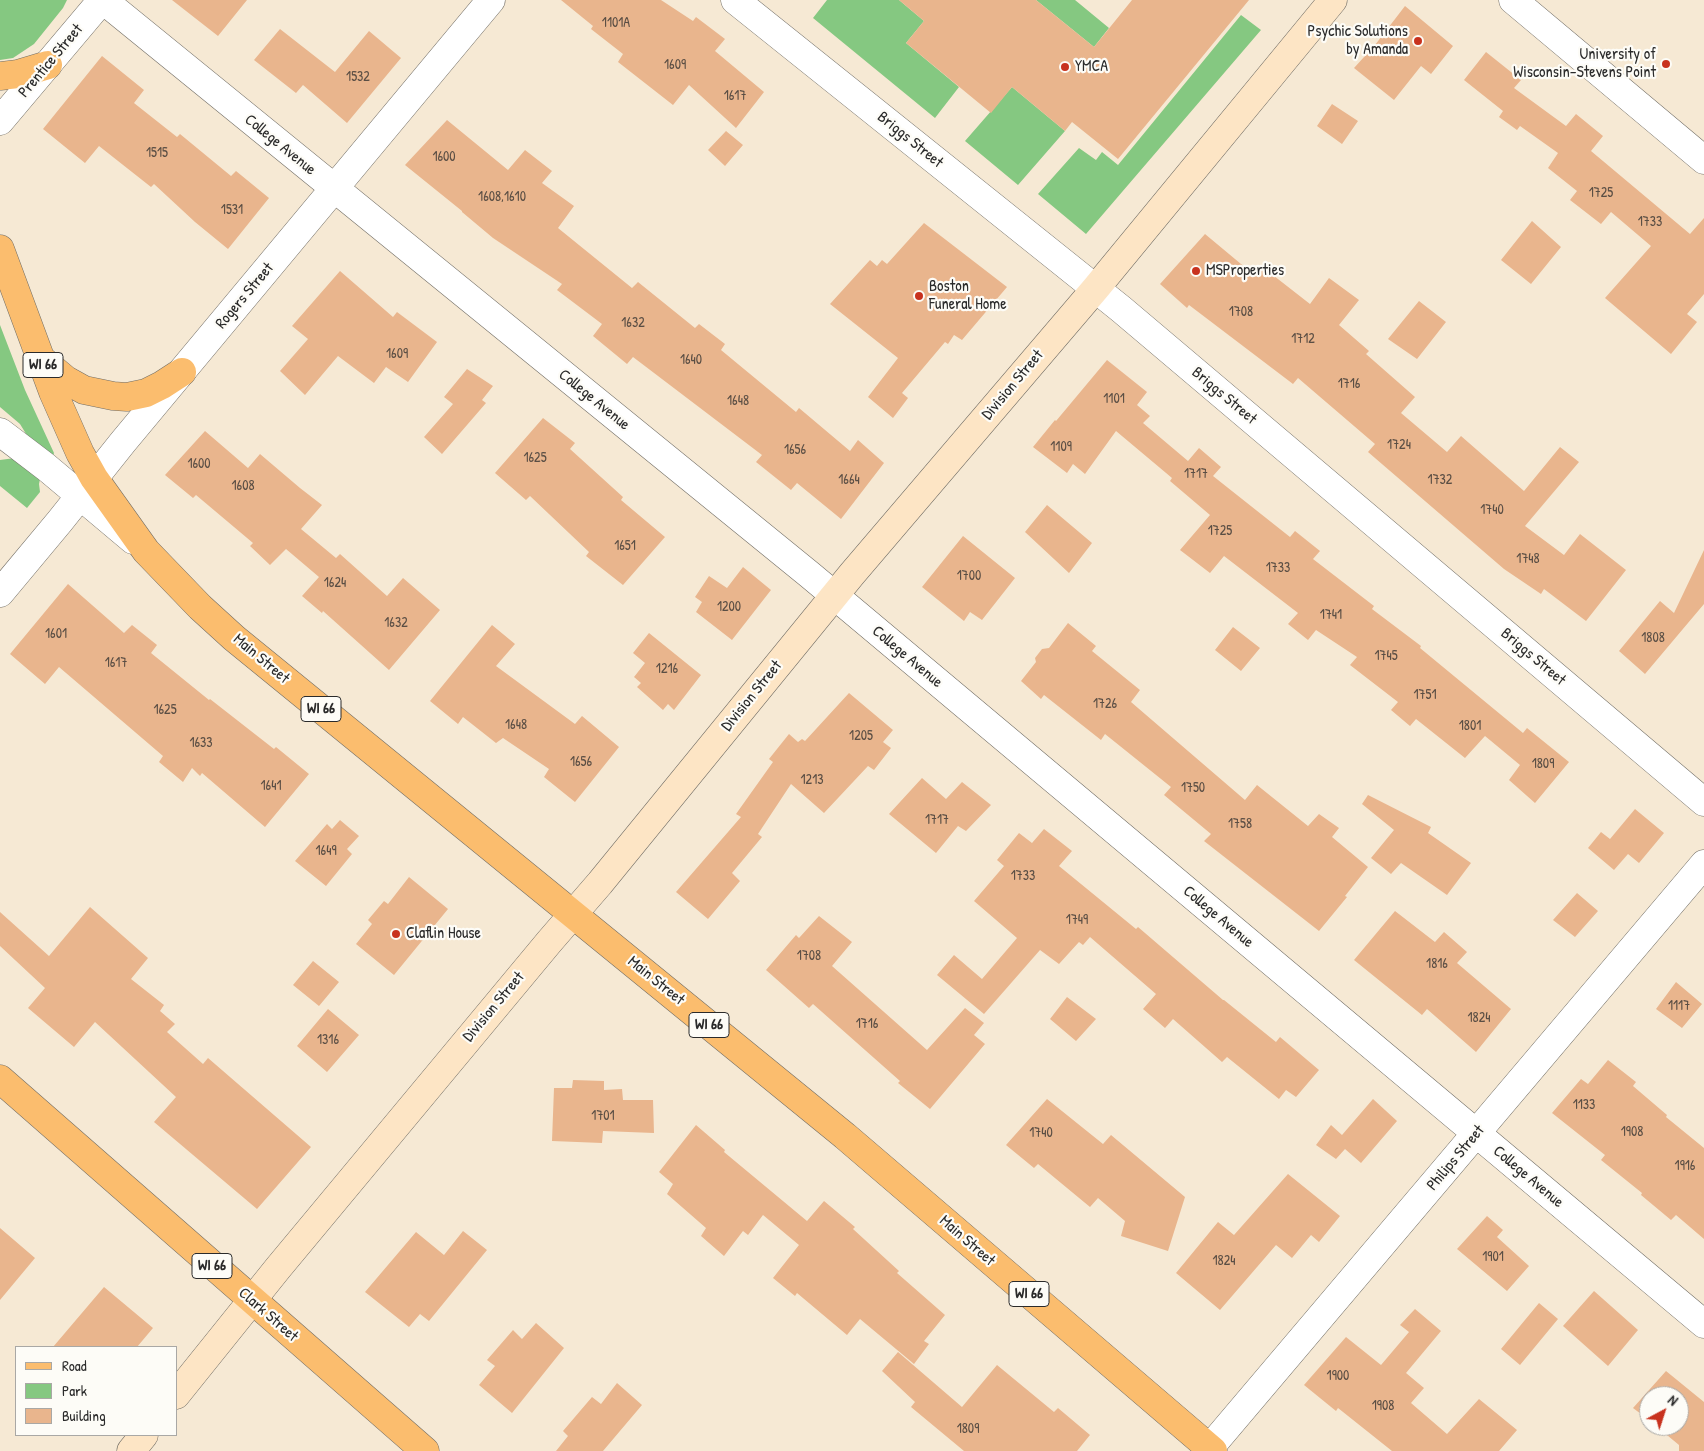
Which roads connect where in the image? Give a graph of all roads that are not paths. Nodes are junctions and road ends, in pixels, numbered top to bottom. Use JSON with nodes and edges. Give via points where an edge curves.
{"nodes":[{"id":1,"x":102,"y":0,"type":"edge"},
{"id":2,"x":491,"y":0,"type":"edge"},
{"id":3,"x":735,"y":0,"type":"edge"},
{"id":4,"x":1333,"y":0,"type":"edge"},
{"id":5,"x":1513,"y":0,"type":"edge"},
{"id":6,"x":48,"y":65,"type":"junction"},
{"id":7,"x":0,"y":76,"type":"edge"},
{"id":8,"x":0,"y":121,"type":"edge"},
{"id":9,"x":1704,"y":160,"type":"edge"},
{"id":10,"x":334,"y":188,"type":"junction"},
{"id":11,"x":0,"y":249,"type":"edge"},
{"id":12,"x":1096,"y":288,"type":"junction"},
{"id":13,"x":41,"y":359,"type":"junction"},
{"id":14,"x":182,"y":372,"type":"junction"},
{"id":15,"x":0,"y":432,"type":"edge"},
{"id":16,"x":87,"y":487,"type":"junction"},
{"id":17,"x":0,"y":593,"type":"edge"},
{"id":18,"x":834,"y":596,"type":"junction"},
{"id":19,"x":1704,"y":802,"type":"edge"},
{"id":20,"x":1704,"y":864,"type":"edge"},
{"id":21,"x":574,"y":914,"type":"junction"},
{"id":22,"x":0,"y":1079,"type":"edge"},
{"id":23,"x":1477,"y":1133,"type":"junction"},
{"id":24,"x":252,"y":1301,"type":"junction"},
{"id":25,"x":1704,"y":1324,"type":"edge"},
{"id":26,"x":178,"y":1393,"type":"edge"},
{"id":27,"x":143,"y":1436,"type":"edge"},
{"id":28,"x":1210,"y":1450,"type":"edge"},
{"id":29,"x":131,"y":1451,"type":"edge"},
{"id":30,"x":425,"y":1451,"type":"edge"}],
"edges":[{"from":1,"to":6,"type":"street","name":"Prentice Street"},
{"from":1,"to":10,"type":"street","name":"College Avenue"},
{"from":2,"to":10,"type":"street","name":"Rogers Street"},
{"from":3,"to":12,"type":"street","name":"Briggs Street"},
{"from":4,"to":12,"type":"main road","name":"Division Street"},
{"from":5,"to":9,"type":"street"},
{"from":6,"to":7,"type":"main road"},
{"from":6,"to":8,"type":"street","name":"Prentice Street"},
{"from":10,"to":14,"type":"street","name":"Rogers Street"},
{"from":10,"to":18,"type":"street","name":"College Avenue"},
{"from":11,"to":13,"type":"main road","number":"WI 66"},
{"from":12,"to":18,"type":"main road","name":"Division Street"},
{"from":12,"to":19,"type":"street","name":"Briggs Street"},
{"from":13,"to":14,"type":"main road","via":[[84,390],[113,396],[146,393]]},
{"from":13,"to":16,"type":"main road","number":"WI 66","via":[[80,453]]},
{"from":14,"to":16,"type":"street","name":"Rogers Street"},
{"from":15,"to":16,"type":"street","name":"Main Street"},
{"from":16,"to":17,"type":"street","name":"Rogers Street"},
{"from":16,"to":21,"type":"main road","name":"Main Street","number":"WI 66","via":[[200,607],[234,638]]},
{"from":18,"to":21,"type":"main road","name":"Division Street"},
{"from":18,"to":23,"type":"street","name":"College Avenue"},
{"from":20,"to":23,"type":"street","name":"Philips Street"},
{"from":21,"to":24,"type":"main road","name":"Division Street"},
{"from":21,"to":28,"type":"main road","name":"Main Street","number":"WI 66","via":[[845,1136]]},
{"from":22,"to":24,"type":"main road","name":"Clark Street","number":"WI 66"},
{"from":23,"to":25,"type":"street","name":"College Avenue"},
{"from":23,"to":28,"type":"street","name":"Philips Street"},
{"from":24,"to":26,"type":"main road","name":"Division Street"},
{"from":24,"to":30,"type":"main road","name":"Clark Street","number":"WI 66"},
{"from":27,"to":29,"type":"main road"}]}
